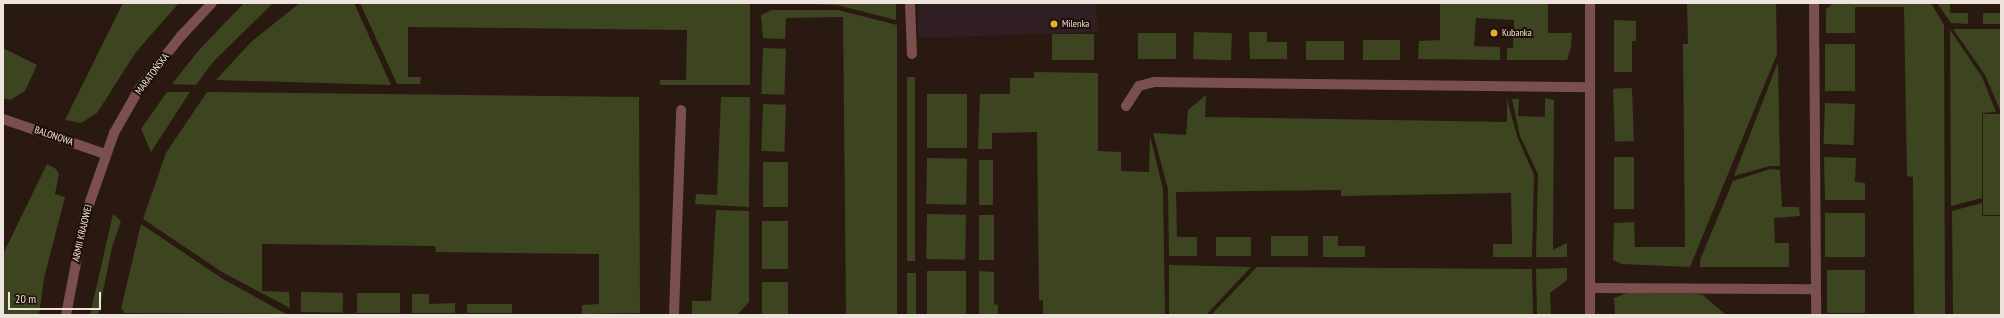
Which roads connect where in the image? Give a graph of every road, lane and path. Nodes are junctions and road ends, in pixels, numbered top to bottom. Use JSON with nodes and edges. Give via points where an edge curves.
{"nodes":[{"id":1,"x":212,"y":3,"type":"edge"},
{"id":2,"x":910,"y":3,"type":"edge"},
{"id":3,"x":1590,"y":3,"type":"edge"},
{"id":4,"x":1814,"y":3,"type":"edge"},
{"id":5,"x":912,"y":54,"type":"dead end"},
{"id":6,"x":1590,"y":87,"type":"junction"},
{"id":7,"x":1126,"y":106,"type":"dead end"},
{"id":8,"x":681,"y":110,"type":"dead end"},
{"id":9,"x":3,"y":119,"type":"edge"},
{"id":10,"x":105,"y":154,"type":"junction"},
{"id":11,"x":1590,"y":288,"type":"junction"},
{"id":12,"x":1816,"y":290,"type":"junction"},
{"id":13,"x":66,"y":315,"type":"edge"},
{"id":14,"x":674,"y":315,"type":"edge"},
{"id":15,"x":1590,"y":315,"type":"edge"},
{"id":16,"x":1816,"y":315,"type":"edge"}],
"edges":[{"from":1,"to":10,"type":"street","name":"MARATOŃSKA","via":[[181,36],[139,89],[124,113]]},
{"from":2,"to":5,"type":"street"},
{"from":3,"to":6,"type":"street"},
{"from":4,"to":12,"type":"street"},
{"from":6,"to":7,"type":"street","via":[[1154,82],[1139,86]]},
{"from":6,"to":11,"type":"street"},
{"from":8,"to":14,"type":"street"},
{"from":9,"to":10,"type":"street","name":"BALONOWA"},
{"from":10,"to":13,"type":"street","name":"ARMII KRAJOWEJ","via":[[84,216]]},
{"from":11,"to":12,"type":"street"},
{"from":11,"to":15,"type":"street"},
{"from":12,"to":16,"type":"street"}]}
